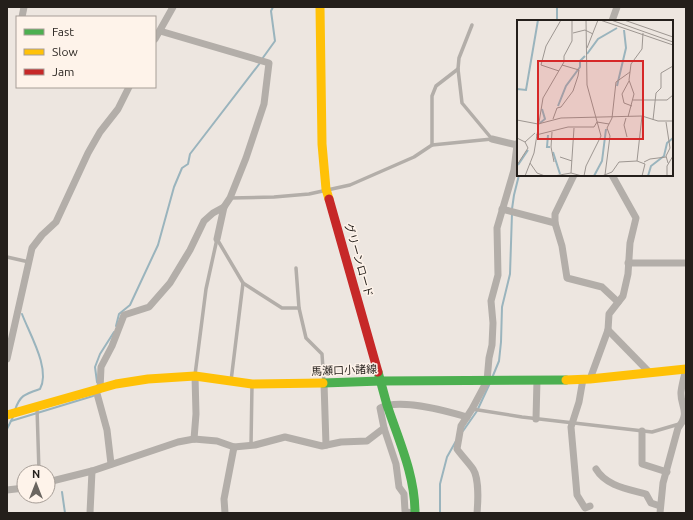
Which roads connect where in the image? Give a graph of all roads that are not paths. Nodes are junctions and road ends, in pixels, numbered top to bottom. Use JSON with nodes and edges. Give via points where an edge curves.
{"nodes":[{"id":1,"x":173,"y":7,"type":"edge"},
{"id":2,"x":320,"y":7,"type":"edge"},
{"id":3,"x":617,"y":7,"type":"edge"},
{"id":4,"x":612,"y":20,"type":"edge"},
{"id":5,"x":472,"y":25,"type":"dead end"},
{"id":6,"x":160,"y":31,"type":"junction"},
{"id":7,"x":156,"y":37,"type":"edge"},
{"id":8,"x":458,"y":69,"type":"junction"},
{"id":9,"x":128,"y":88,"type":"edge"},
{"id":10,"x":492,"y":138,"type":"junction"},
{"id":11,"x":517,"y":144,"type":"edge"},
{"id":12,"x":432,"y":145,"type":"junction"},
{"id":13,"x":574,"y":176,"type":"edge"},
{"id":14,"x":613,"y":176,"type":"edge"},
{"id":15,"x":326,"y":189,"type":"junction"},
{"id":16,"x":230,"y":198,"type":"junction"},
{"id":17,"x":224,"y":207,"type":"junction"},
{"id":18,"x":502,"y":209,"type":"junction"},
{"id":19,"x":555,"y":223,"type":"junction"},
{"id":20,"x":217,"y":239,"type":"junction"},
{"id":21,"x":7,"y":257,"type":"edge"},
{"id":22,"x":29,"y":262,"type":"junction"},
{"id":23,"x":628,"y":263,"type":"junction"},
{"id":24,"x":686,"y":263,"type":"edge"},
{"id":25,"x":296,"y":268,"type":"dead end"},
{"id":26,"x":243,"y":283,"type":"junction"},
{"id":27,"x":618,"y":302,"type":"junction"},
{"id":28,"x":299,"y":308,"type":"junction"},
{"id":29,"x":608,"y":330,"type":"junction"},
{"id":30,"x":7,"y":359,"type":"edge"},
{"id":31,"x":686,"y":369,"type":"edge"},
{"id":32,"x":649,"y":372,"type":"junction"},
{"id":33,"x":195,"y":376,"type":"junction"},
{"id":34,"x":587,"y":379,"type":"junction"},
{"id":35,"x":537,"y":380,"type":"junction"},
{"id":36,"x":231,"y":381,"type":"junction"},
{"id":37,"x":381,"y":381,"type":"junction"},
{"id":38,"x":487,"y":381,"type":"junction"},
{"id":39,"x":324,"y":383,"type":"junction"},
{"id":40,"x":252,"y":384,"type":"junction"},
{"id":41,"x":98,"y":390,"type":"junction"},
{"id":42,"x":387,"y":404,"type":"junction"},
{"id":43,"x":37,"y":406,"type":"junction"},
{"id":44,"x":472,"y":409,"type":"junction"},
{"id":45,"x":7,"y":415,"type":"edge"},
{"id":46,"x":467,"y":417,"type":"junction"},
{"id":47,"x":536,"y":419,"type":"junction"},
{"id":48,"x":684,"y":422,"type":"edge"},
{"id":49,"x":572,"y":423,"type":"junction"},
{"id":50,"x":384,"y":428,"type":"junction"},
{"id":51,"x":642,"y":431,"type":"junction"},
{"id":52,"x":194,"y":439,"type":"junction"},
{"id":53,"x":251,"y":445,"type":"junction"},
{"id":54,"x":326,"y":445,"type":"junction"},
{"id":55,"x":234,"y":447,"type":"junction"},
{"id":56,"x":39,"y":464,"type":"edge"},
{"id":57,"x":111,"y":464,"type":"junction"},
{"id":58,"x":596,"y":470,"type":"dead end"},
{"id":59,"x":92,"y":471,"type":"junction"},
{"id":60,"x":667,"y":472,"type":"junction"},
{"id":61,"x":56,"y":480,"type":"edge"},
{"id":62,"x":590,"y":506,"type":"dead end"},
{"id":63,"x":660,"y":509,"type":"edge"},
{"id":64,"x":90,"y":513,"type":"edge"},
{"id":65,"x":225,"y":513,"type":"edge"},
{"id":66,"x":411,"y":513,"type":"edge"},
{"id":67,"x":415,"y":513,"type":"edge"},
{"id":68,"x":477,"y":513,"type":"edge"}],
"edges":[{"from":1,"to":6,"type":"street"},
{"from":2,"to":15,"type":"main road","name":"グリーンロード","via":[[321,130]]},
{"from":3,"to":4,"type":"street"},
{"from":5,"to":8,"type":"lane"},
{"from":6,"to":7,"type":"street"},
{"from":6,"to":16,"type":"street","via":[[269,63],[264,104]]},
{"from":8,"to":10,"type":"lane","via":[[462,103]]},
{"from":8,"to":12,"type":"lane","via":[[436,86],[432,96]]},
{"from":9,"to":22,"type":"street","via":[[118,109],[88,153],[56,222],[32,248]]},
{"from":10,"to":11,"type":"street"},
{"from":10,"to":12,"type":"lane"},
{"from":11,"to":18,"type":"street","via":[[514,170]]},
{"from":12,"to":15,"type":"lane","via":[[414,157],[350,185]]},
{"from":13,"to":19,"type":"street","via":[[555,214]]},
{"from":14,"to":23,"type":"street","via":[[636,218]]},
{"from":15,"to":16,"type":"lane","via":[[281,197]]},
{"from":15,"to":37,"type":"main road","name":"グリーンロード"},
{"from":16,"to":17,"type":"street"},
{"from":17,"to":20,"type":"street"},
{"from":17,"to":41,"type":"street","via":[[204,221],[170,283],[149,307],[124,315],[101,367]]},
{"from":18,"to":19,"type":"street"},
{"from":18,"to":38,"type":"street","via":[[497,228],[498,275],[491,301],[492,345]]},
{"from":19,"to":27,"type":"street","via":[[567,278],[602,287]]},
{"from":20,"to":26,"type":"lane"},
{"from":20,"to":33,"type":"lane","via":[[206,289]]},
{"from":21,"to":22,"type":"lane"},
{"from":22,"to":30,"type":"street"},
{"from":23,"to":24,"type":"street"},
{"from":23,"to":27,"type":"street","via":[[628,274]]},
{"from":25,"to":28,"type":"lane"},
{"from":26,"to":28,"type":"lane","via":[[282,308]]},
{"from":26,"to":36,"type":"lane"},
{"from":27,"to":29,"type":"street","via":[[609,314]]},
{"from":28,"to":39,"type":"lane","via":[[306,338],[322,354]]},
{"from":29,"to":32,"type":"street"},
{"from":29,"to":34,"type":"street"},
{"from":31,"to":32,"type":"main road","name":"馬瀬口小諸線"},
{"from":31,"to":48,"type":"street","via":[[681,393],[685,411]]},
{"from":32,"to":34,"type":"main road","name":"馬瀬口小諸線"},
{"from":33,"to":36,"type":"main road","name":"馬瀬口小諸線"},
{"from":33,"to":41,"type":"main road","name":"馬瀬口小諸線","via":[[148,379]]},
{"from":33,"to":52,"type":"street"},
{"from":34,"to":35,"type":"main road","name":"馬瀬口小諸線"},
{"from":34,"to":49,"type":"street"},
{"from":35,"to":38,"type":"main road","name":"馬瀬口小諸線"},
{"from":35,"to":47,"type":"street"},
{"from":36,"to":40,"type":"main road","name":"馬瀬口小諸線"},
{"from":37,"to":38,"type":"main road","name":"馬瀬口小諸線"},
{"from":37,"to":39,"type":"main road","name":"馬瀬口小諸線"},
{"from":37,"to":42,"type":"main road","name":"グリーンロード"},
{"from":38,"to":44,"type":"street"},
{"from":39,"to":40,"type":"main road","name":"馬瀬口小諸線"},
{"from":39,"to":54,"type":"street"},
{"from":40,"to":53,"type":"lane"},
{"from":41,"to":43,"type":"main road","name":"馬瀬口小諸線"},
{"from":41,"to":57,"type":"street"},
{"from":42,"to":46,"type":"street","via":[[447,411]]},
{"from":42,"to":50,"type":"street","via":[[380,408]]},
{"from":42,"to":67,"type":"main road","name":"グリーンロード","via":[[409,467],[416,500]]},
{"from":43,"to":45,"type":"main road","name":"馬瀬口小諸線"},
{"from":43,"to":56,"type":"lane"},
{"from":44,"to":46,"type":"street"},
{"from":44,"to":47,"type":"lane"},
{"from":46,"to":68,"type":"street","via":[[461,426],[457,449],[474,470]]},
{"from":47,"to":49,"type":"lane"},
{"from":48,"to":51,"type":"lane","via":[[652,432]]},
{"from":48,"to":60,"type":"street","via":[[678,428]]},
{"from":49,"to":51,"type":"lane"},
{"from":49,"to":62,"type":"street","via":[[577,495],[585,508]]},
{"from":50,"to":54,"type":"street","via":[[366,441]]},
{"from":50,"to":66,"type":"street","via":[[396,464],[399,487],[404,494],[405,511]]},
{"from":51,"to":60,"type":"street","via":[[642,464]]},
{"from":52,"to":55,"type":"street","via":[[217,441]]},
{"from":52,"to":57,"type":"street"},
{"from":53,"to":54,"type":"street","via":[[285,437]]},
{"from":53,"to":55,"type":"street"},
{"from":55,"to":65,"type":"street","via":[[224,499]]},
{"from":57,"to":59,"type":"street"},
{"from":58,"to":63,"type":"street","via":[[612,484],[646,494],[651,503]]},
{"from":59,"to":61,"type":"street"},
{"from":59,"to":64,"type":"street"},
{"from":60,"to":63,"type":"street"}]}
